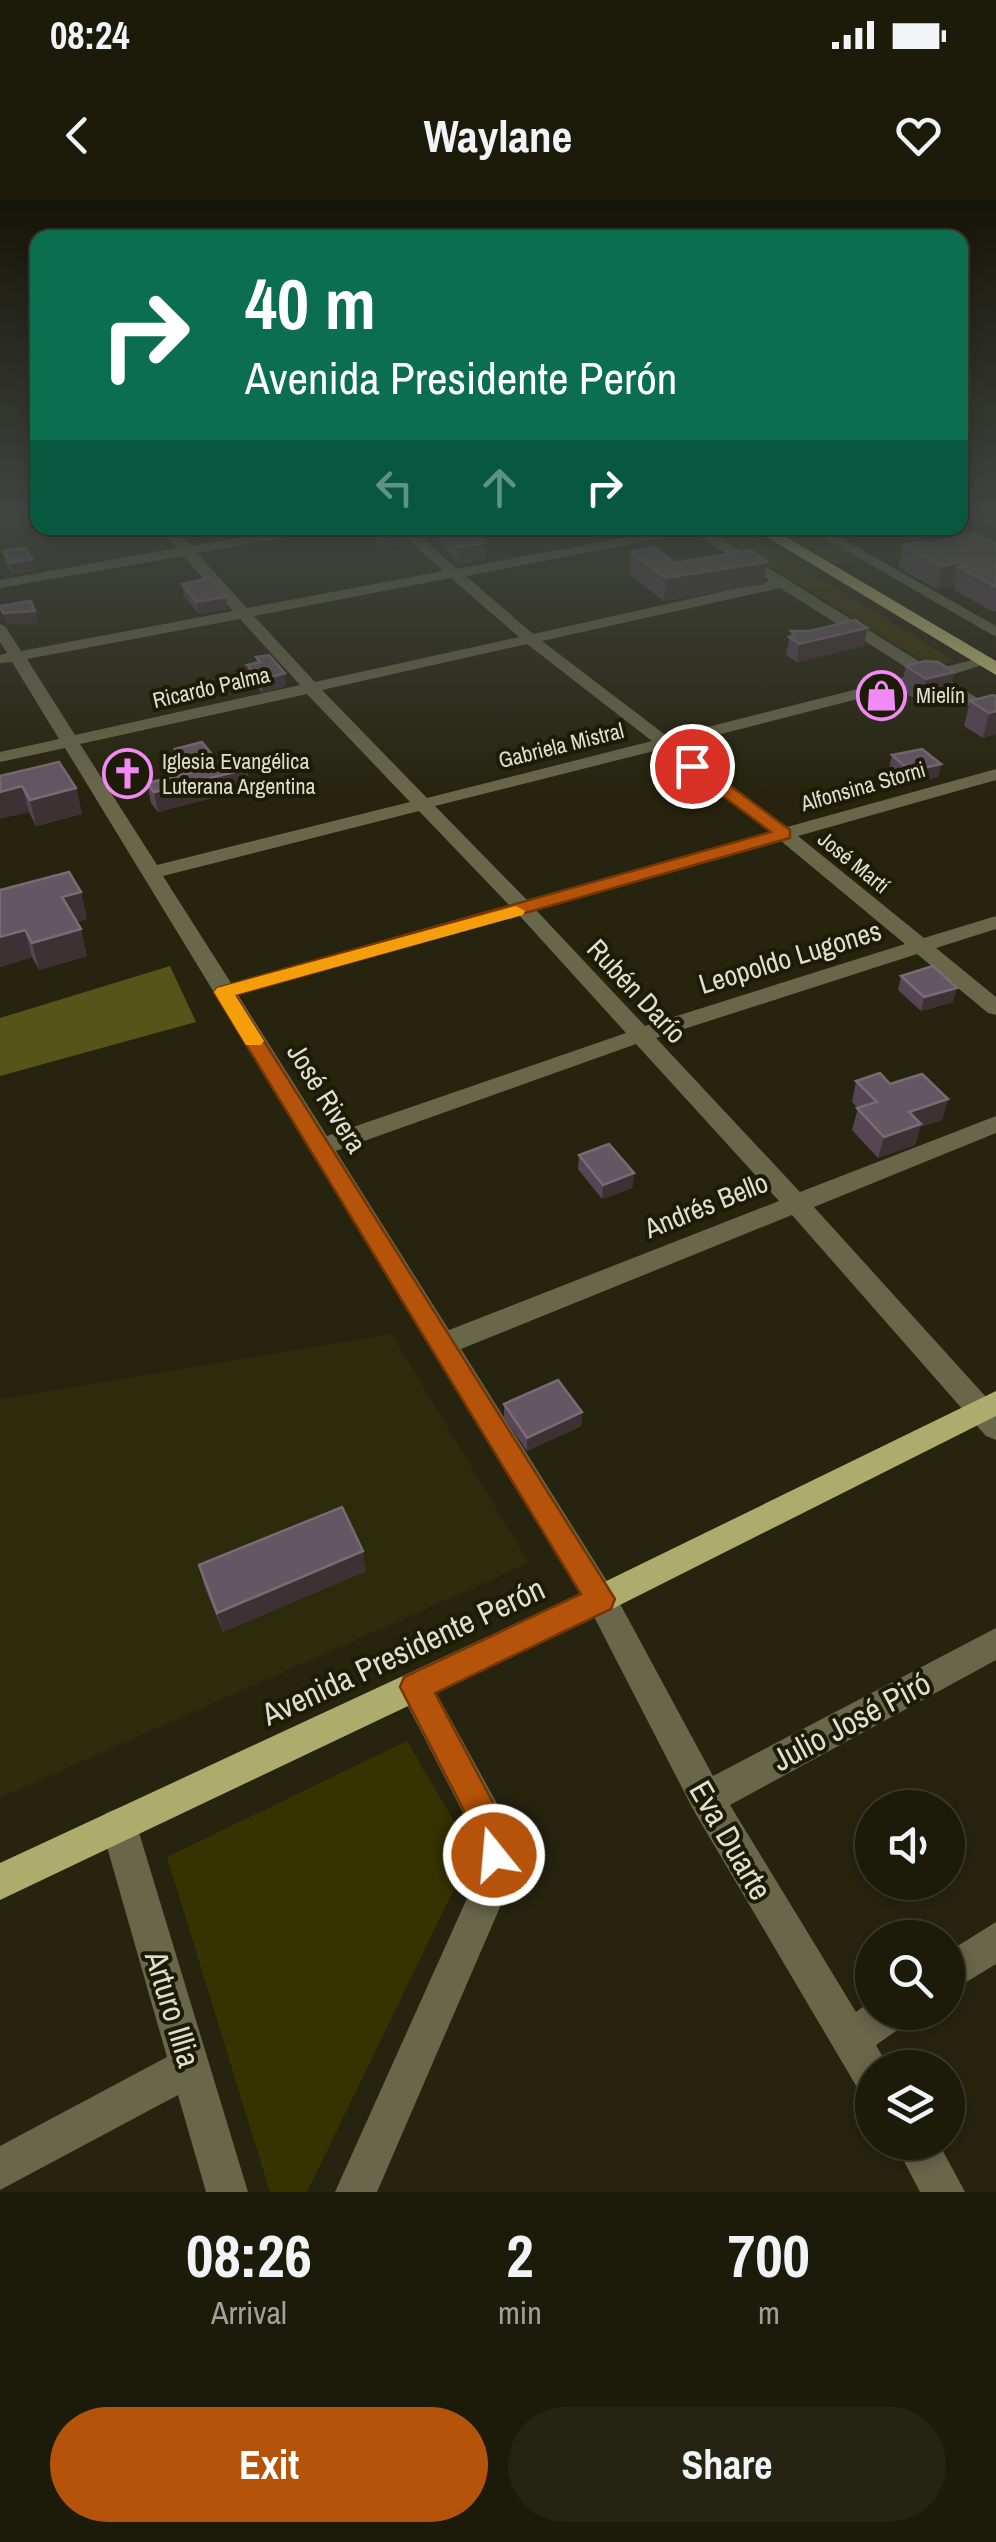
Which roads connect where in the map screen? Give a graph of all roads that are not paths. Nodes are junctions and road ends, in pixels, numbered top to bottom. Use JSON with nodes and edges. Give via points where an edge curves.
{"nodes":[{"id":1,"x":237,"y":608,"type":"edge"},
{"id":2,"x":268,"y":608,"type":"edge"},
{"id":3,"x":494,"y":608,"type":"edge"},
{"id":4,"x":670,"y":608,"type":"edge"},
{"id":5,"x":822,"y":608,"type":"edge"},
{"id":6,"x":894,"y":608,"type":"edge"},
{"id":7,"x":956,"y":608,"type":"edge"},
{"id":8,"x":241,"y":613,"type":"junction"},
{"id":9,"x":0,"y":629,"type":"edge"},
{"id":10,"x":996,"y":632,"type":"edge"},
{"id":11,"x":530,"y":639,"type":"junction"},
{"id":12,"x":8,"y":658,"type":"edge"},
{"id":13,"x":990,"y":666,"type":"edge"},
{"id":14,"x":930,"y":676,"type":"junction"},
{"id":15,"x":310,"y":687,"type":"junction"},
{"id":16,"x":996,"y":717,"type":"edge"},
{"id":17,"x":70,"y":742,"type":"junction"},
{"id":18,"x":662,"y":743,"type":"junction"},
{"id":19,"x":0,"y":756,"type":"edge"},
{"id":20,"x":996,"y":774,"type":"edge"},
{"id":21,"x":421,"y":804,"type":"junction"},
{"id":22,"x":784,"y":834,"type":"junction"},
{"id":23,"x":150,"y":873,"type":"junction"},
{"id":24,"x":524,"y":909,"type":"junction"},
{"id":25,"x":996,"y":922,"type":"edge"},
{"id":26,"x":922,"y":948,"type":"junction"},
{"id":27,"x":224,"y":992,"type":"junction"},
{"id":28,"x":996,"y":1008,"type":"edge"},
{"id":29,"x":641,"y":1036,"type":"junction"},
{"id":30,"x":996,"y":1124,"type":"edge"},
{"id":31,"x":320,"y":1148,"type":"junction"},
{"id":32,"x":794,"y":1202,"type":"junction"},
{"id":33,"x":441,"y":1345,"type":"junction"},
{"id":34,"x":990,"y":1414,"type":"edge"},
{"id":35,"x":600,"y":1599,"type":"junction"},
{"id":36,"x":996,"y":1644,"type":"edge"},
{"id":37,"x":415,"y":1687,"type":"junction"},
{"id":38,"x":706,"y":1799,"type":"junction"},
{"id":39,"x":119,"y":1826,"type":"junction"},
{"id":40,"x":0,"y":1882,"type":"edge"},
{"id":41,"x":996,"y":1941,"type":"edge"},
{"id":42,"x":965,"y":1962,"type":"edge"},
{"id":43,"x":863,"y":2030,"type":"edge"},
{"id":44,"x":851,"y":2038,"type":"junction"},
{"id":45,"x":858,"y":2050,"type":"edge"},
{"id":46,"x":190,"y":2067,"type":"junction"},
{"id":47,"x":925,"y":2160,"type":"edge"},
{"id":48,"x":0,"y":2170,"type":"edge"},
{"id":49,"x":227,"y":2192,"type":"edge"},
{"id":50,"x":356,"y":2192,"type":"edge"},
{"id":51,"x":944,"y":2192,"type":"edge"}],
"edges":[{"from":1,"to":8,"type":"street","name":"Rubén Darío"},
{"from":2,"to":8,"type":"street"},
{"from":3,"to":11,"type":"street","name":"José Martí"},
{"from":4,"to":11,"type":"street","name":"Ricardo Palma"},
{"from":5,"to":14,"type":"street"},
{"from":6,"to":13,"type":"highway"},
{"from":7,"to":10,"type":"street"},
{"from":8,"to":12,"type":"street"},
{"from":8,"to":15,"type":"street","name":"Rubén Darío"},
{"from":9,"to":12,"type":"street","name":"José Rivera"},
{"from":11,"to":15,"type":"street","name":"Ricardo Palma"},
{"from":11,"to":18,"type":"street","name":"José Martí"},
{"from":12,"to":17,"type":"street","name":"José Rivera"},
{"from":13,"to":14,"type":"street","name":"Gabriela Mistral"},
{"from":14,"to":16,"type":"street"},
{"from":14,"to":18,"type":"street","name":"Gabriela Mistral"},
{"from":15,"to":17,"type":"street","name":"Ricardo Palma"},
{"from":15,"to":21,"type":"street","name":"Rubén Darío"},
{"from":17,"to":19,"type":"street","name":"Ricardo Palma"},
{"from":17,"to":23,"type":"street","name":"José Rivera"},
{"from":18,"to":21,"type":"street","name":"Gabriela Mistral"},
{"from":18,"to":22,"type":"street","name":"José Martí"},
{"from":20,"to":22,"type":"street","name":"Alfonsina Storni"},
{"from":21,"to":23,"type":"street","name":"Gabriela Mistral"},
{"from":21,"to":24,"type":"street","name":"Rubén Darío"},
{"from":22,"to":24,"type":"street","name":"Alfonsina Storni"},
{"from":22,"to":26,"type":"street","name":"José Martí"},
{"from":23,"to":27,"type":"street","name":"José Rivera"},
{"from":24,"to":27,"type":"street","name":"Alfonsina Storni"},
{"from":24,"to":29,"type":"street","name":"Rubén Darío"},
{"from":25,"to":26,"type":"street","name":"Leopoldo Lugones"},
{"from":26,"to":28,"type":"street","name":"José Martí"},
{"from":26,"to":29,"type":"street","name":"Leopoldo Lugones"},
{"from":27,"to":31,"type":"street","name":"José Rivera"},
{"from":29,"to":31,"type":"street","name":"Leopoldo Lugones"},
{"from":29,"to":32,"type":"street","name":"Rubén Darío"},
{"from":30,"to":32,"type":"street","name":"Andrés Bello"},
{"from":31,"to":33,"type":"street","name":"José Rivera"},
{"from":32,"to":33,"type":"street","name":"Andrés Bello"},
{"from":32,"to":34,"type":"street","name":"Rubén Darío"},
{"from":33,"to":35,"type":"street","name":"José Rivera"},
{"from":34,"to":35,"type":"main road","name":"Avenida Presidente Perón"},
{"from":35,"to":37,"type":"main road","name":"Avenida Presidente Perón"},
{"from":35,"to":38,"type":"street","name":"Eva Duarte"},
{"from":36,"to":38,"type":"street","name":"Julio José Piró"},
{"from":37,"to":39,"type":"main road","name":"Avenida Presidente Perón"},
{"from":37,"to":50,"type":"street","via":[[493,1833],[495,1877]]},
{"from":38,"to":44,"type":"street","name":"Eva Duarte"},
{"from":39,"to":40,"type":"main road","name":"Avenida Presidente Perón"},
{"from":39,"to":46,"type":"street","name":"Arturo Illia"},
{"from":41,"to":42,"type":"street"},
{"from":43,"to":44,"type":"street"},
{"from":44,"to":45,"type":"street","name":"Eva Duarte"},
{"from":46,"to":48,"type":"street"},
{"from":46,"to":49,"type":"street","name":"Arturo Illia"},
{"from":47,"to":51,"type":"street"}]}
